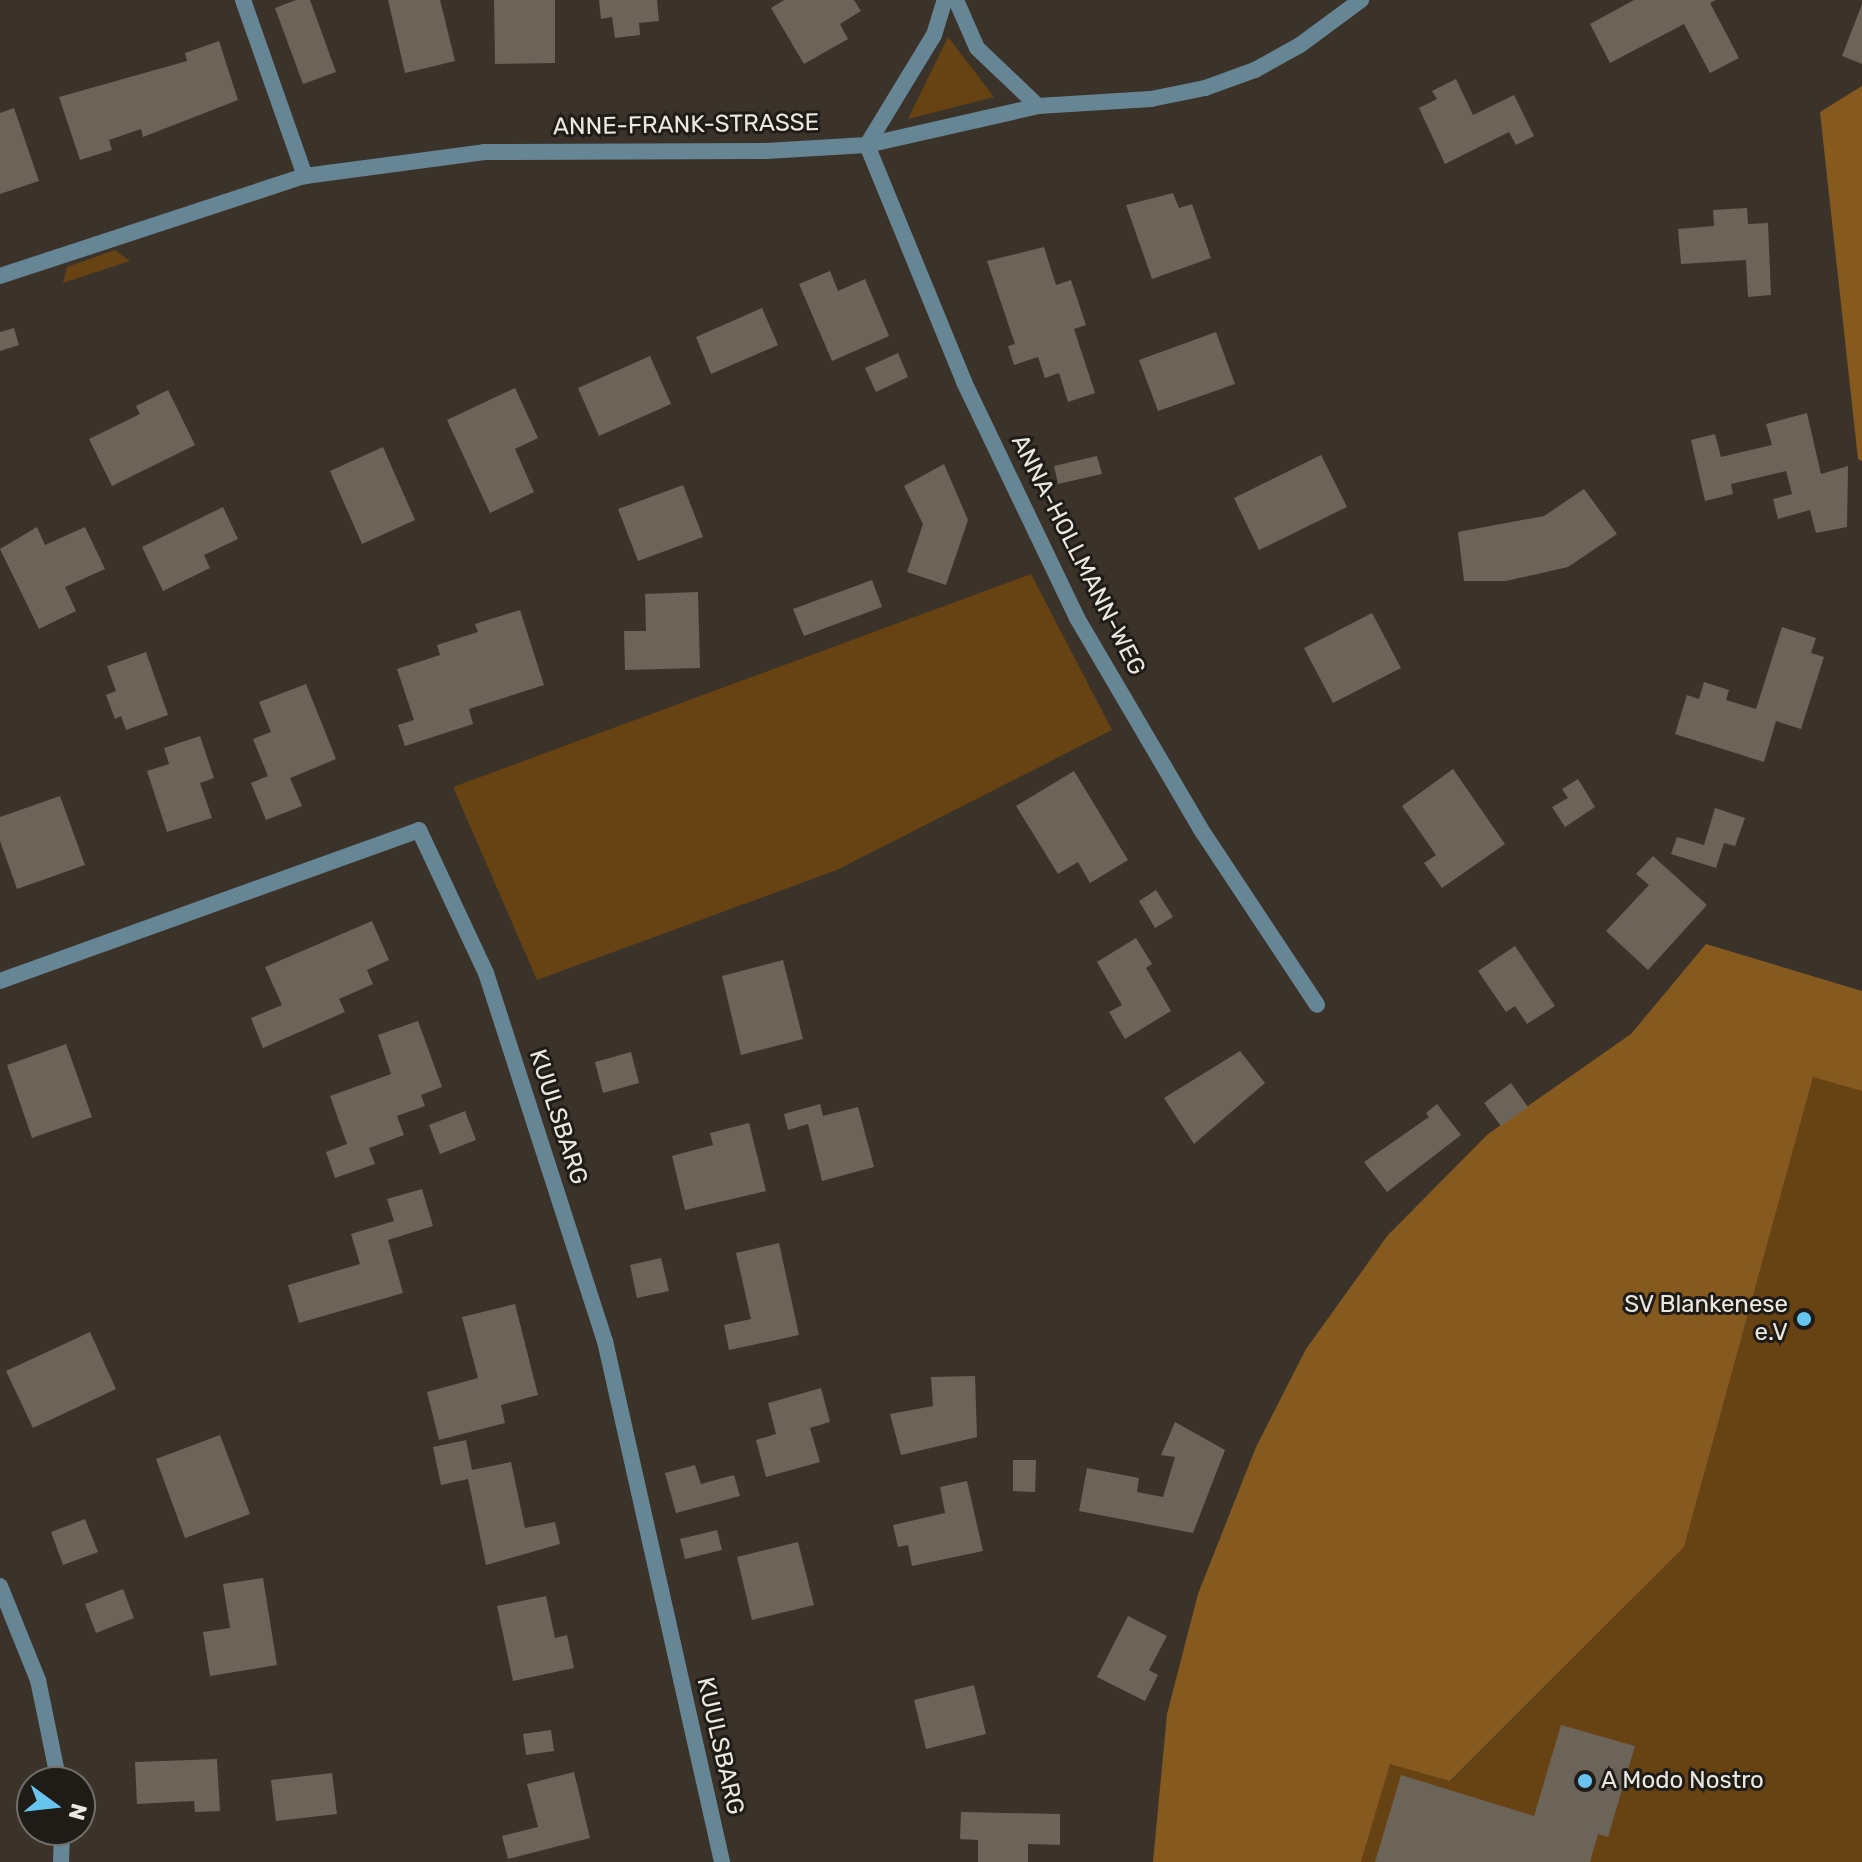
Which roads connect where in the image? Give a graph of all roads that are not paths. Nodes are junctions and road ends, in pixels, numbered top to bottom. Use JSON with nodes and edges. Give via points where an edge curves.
{"nodes":[{"id":1,"x":243,"y":0,"type":"edge"},
{"id":2,"x":945,"y":0,"type":"edge"},
{"id":3,"x":956,"y":0,"type":"edge"},
{"id":4,"x":1361,"y":0,"type":"edge"},
{"id":5,"x":1038,"y":106,"type":"junction"},
{"id":6,"x":867,"y":145,"type":"junction"},
{"id":7,"x":305,"y":176,"type":"junction"},
{"id":8,"x":0,"y":276,"type":"edge"},
{"id":9,"x":0,"y":981,"type":"edge"},
{"id":10,"x":1317,"y":1005,"type":"dead end"},
{"id":11,"x":0,"y":1586,"type":"edge"},
{"id":12,"x":56,"y":1766,"type":"edge"},
{"id":13,"x":722,"y":1862,"type":"edge"}],
"edges":[{"from":1,"to":7,"type":"street"},
{"from":2,"to":6,"type":"street","via":[[934,35]]},
{"from":3,"to":5,"type":"street","via":[[977,48]]},
{"from":4,"to":5,"type":"street","name":"ANNE-FRANK-STRASSE","via":[[1300,45],[1255,70],[1205,88],[1151,99]]},
{"from":5,"to":6,"type":"street","name":"ANNE-FRANK-STRASSE"},
{"from":6,"to":7,"type":"street","name":"ANNE-FRANK-STRASSE","via":[[766,151],[484,152]]},
{"from":6,"to":10,"type":"street","name":"ANNA-HOLLMANN-WEG","via":[[964,382],[1077,618],[1200,828]]},
{"from":7,"to":8,"type":"street","name":"ANNE-FRANK-STRASSE"},
{"from":9,"to":13,"type":"street","name":"KUULSBARG","via":[[419,830],[486,973],[605,1341]]},
{"from":11,"to":12,"type":"street","via":[[38,1680]]}]}
